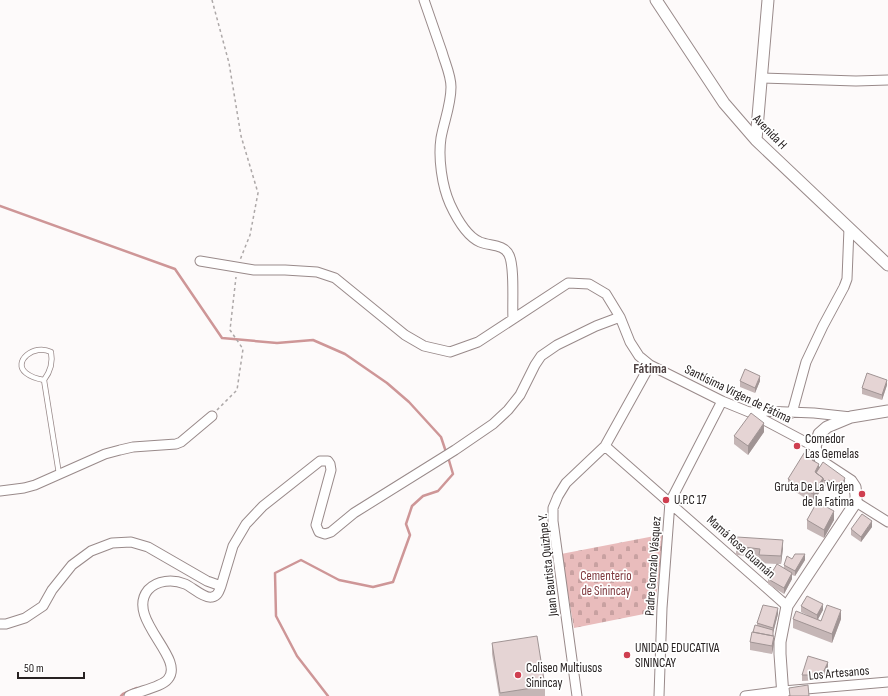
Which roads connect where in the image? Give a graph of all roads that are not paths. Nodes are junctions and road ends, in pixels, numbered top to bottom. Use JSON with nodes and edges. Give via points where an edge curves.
{"nodes":[{"id":1,"x":424,"y":0,"type":"edge"},
{"id":2,"x":656,"y":0,"type":"edge"},
{"id":3,"x":768,"y":0,"type":"edge"},
{"id":4,"x":761,"y":78,"type":"junction"},
{"id":5,"x":888,"y":80,"type":"edge"},
{"id":6,"x":756,"y":140,"type":"junction"},
{"id":7,"x":849,"y":228,"type":"junction"},
{"id":8,"x":200,"y":261,"type":"dead end"},
{"id":9,"x":888,"y":264,"type":"edge"},
{"id":10,"x":620,"y":317,"type":"junction"},
{"id":11,"x":513,"y":319,"type":"junction"},
{"id":12,"x":650,"y":365,"type":"junction"},
{"id":13,"x":44,"y":380,"type":"junction"},
{"id":14,"x":722,"y":401,"type":"junction"},
{"id":15,"x":888,"y":411,"type":"edge"},
{"id":16,"x":750,"y":412,"type":"junction"},
{"id":17,"x":792,"y":412,"type":"junction"},
{"id":18,"x":212,"y":416,"type":"road end"},
{"id":19,"x":851,"y":417,"type":"junction"},
{"id":20,"x":605,"y":446,"type":"junction"},
{"id":21,"x":814,"y":447,"type":"junction"},
{"id":22,"x":59,"y":474,"type":"junction"},
{"id":23,"x":0,"y":491,"type":"edge"},
{"id":24,"x":670,"y":502,"type":"junction"},
{"id":25,"x":856,"y":502,"type":"junction"},
{"id":26,"x":888,"y":522,"type":"edge"},
{"id":27,"x":221,"y":586,"type":"junction"},
{"id":28,"x":787,"y":606,"type":"junction"},
{"id":29,"x":0,"y":624,"type":"edge"},
{"id":30,"x":888,"y":682,"type":"edge"},
{"id":31,"x":783,"y":693,"type":"edge"},
{"id":32,"x":130,"y":696,"type":"edge"},
{"id":33,"x":577,"y":696,"type":"edge"},
{"id":34,"x":658,"y":696,"type":"edge"},
{"id":35,"x":745,"y":696,"type":"edge"}],
"edges":[{"from":1,"to":11,"type":"street","via":[[451,87],[440,157],[450,203],[460,223],[471,235],[480,242],[499,246],[509,254],[512,266]]},
{"from":2,"to":6,"type":"street","name":"Avenida H","via":[[724,103]]},
{"from":3,"to":4,"type":"street"},
{"from":4,"to":5,"type":"street"},
{"from":4,"to":6,"type":"street"},
{"from":6,"to":7,"type":"street","name":"Avenida H"},
{"from":7,"to":9,"type":"street","name":"Avenida H"},
{"from":7,"to":17,"type":"street","via":[[847,279],[806,362]]},
{"from":8,"to":11,"type":"street","name":"Santísima Virgen de Fátima","via":[[254,270],[317,272],[335,278],[404,335],[424,346],[450,352],[478,342]]},
{"from":10,"to":11,"type":"street","name":"Santísima Virgen de Fátima","via":[[606,294],[589,284],[568,282]]},
{"from":10,"to":12,"type":"street","name":"Santísima Virgen de Fátima","via":[[634,349]]},
{"from":10,"to":27,"type":"street","via":[[596,326],[542,356],[520,395],[493,424],[325,534],[319,532],[316,525],[331,470],[328,461],[320,461],[263,506],[246,524],[233,546]]},
{"from":12,"to":14,"type":"street","name":"Santísima Virgen de Fátima"},
{"from":12,"to":20,"type":"street","name":"Juan Bautista Quizhpe Y."},
{"from":13,"to":13,"type":"lane","via":[[49,372],[51,352],[38,349],[29,353],[22,363],[22,368],[26,373]]},
{"from":13,"to":22,"type":"lane"},
{"from":14,"to":16,"type":"street","name":"Santísima Virgen de Fátima"},
{"from":14,"to":24,"type":"street","name":"Padre Gonzalo Vásquez"},
{"from":15,"to":19,"type":"street"},
{"from":16,"to":17,"type":"street"},
{"from":16,"to":21,"type":"street","name":"Santísima Virgen de Fátima"},
{"from":17,"to":19,"type":"street"},
{"from":18,"to":22,"type":"street","via":[[182,442],[120,450]]},
{"from":19,"to":21,"type":"street","via":[[827,427],[819,434]]},
{"from":20,"to":24,"type":"street","name":"Mamá Rosa Guamán"},
{"from":20,"to":33,"type":"street","name":"Juan Bautista Quizhpe Y.","via":[[566,483],[553,508]]},
{"from":21,"to":25,"type":"street","via":[[819,460],[851,481],[855,487]]},
{"from":22,"to":23,"type":"street","via":[[29,487]]},
{"from":24,"to":28,"type":"street","name":"Mamá Rosa Guamán"},
{"from":24,"to":34,"type":"street","name":"Padre Gonzalo Vásquez"},
{"from":25,"to":26,"type":"street"},
{"from":25,"to":28,"type":"street"},
{"from":27,"to":29,"type":"street","via":[[207,581],[148,547],[131,542],[112,543],[91,552],[72,565],[43,606],[25,618]]},
{"from":27,"to":32,"type":"street","via":[[218,594],[212,597],[175,582],[163,581],[153,585],[148,591],[144,598],[146,616],[150,628],[172,665],[172,672],[169,679],[162,683]]},
{"from":28,"to":31,"type":"street","via":[[780,642]]},
{"from":30,"to":31,"type":"street","name":"Los Artesanos"},
{"from":31,"to":35,"type":"street","name":"Los Artesanos"}]}
